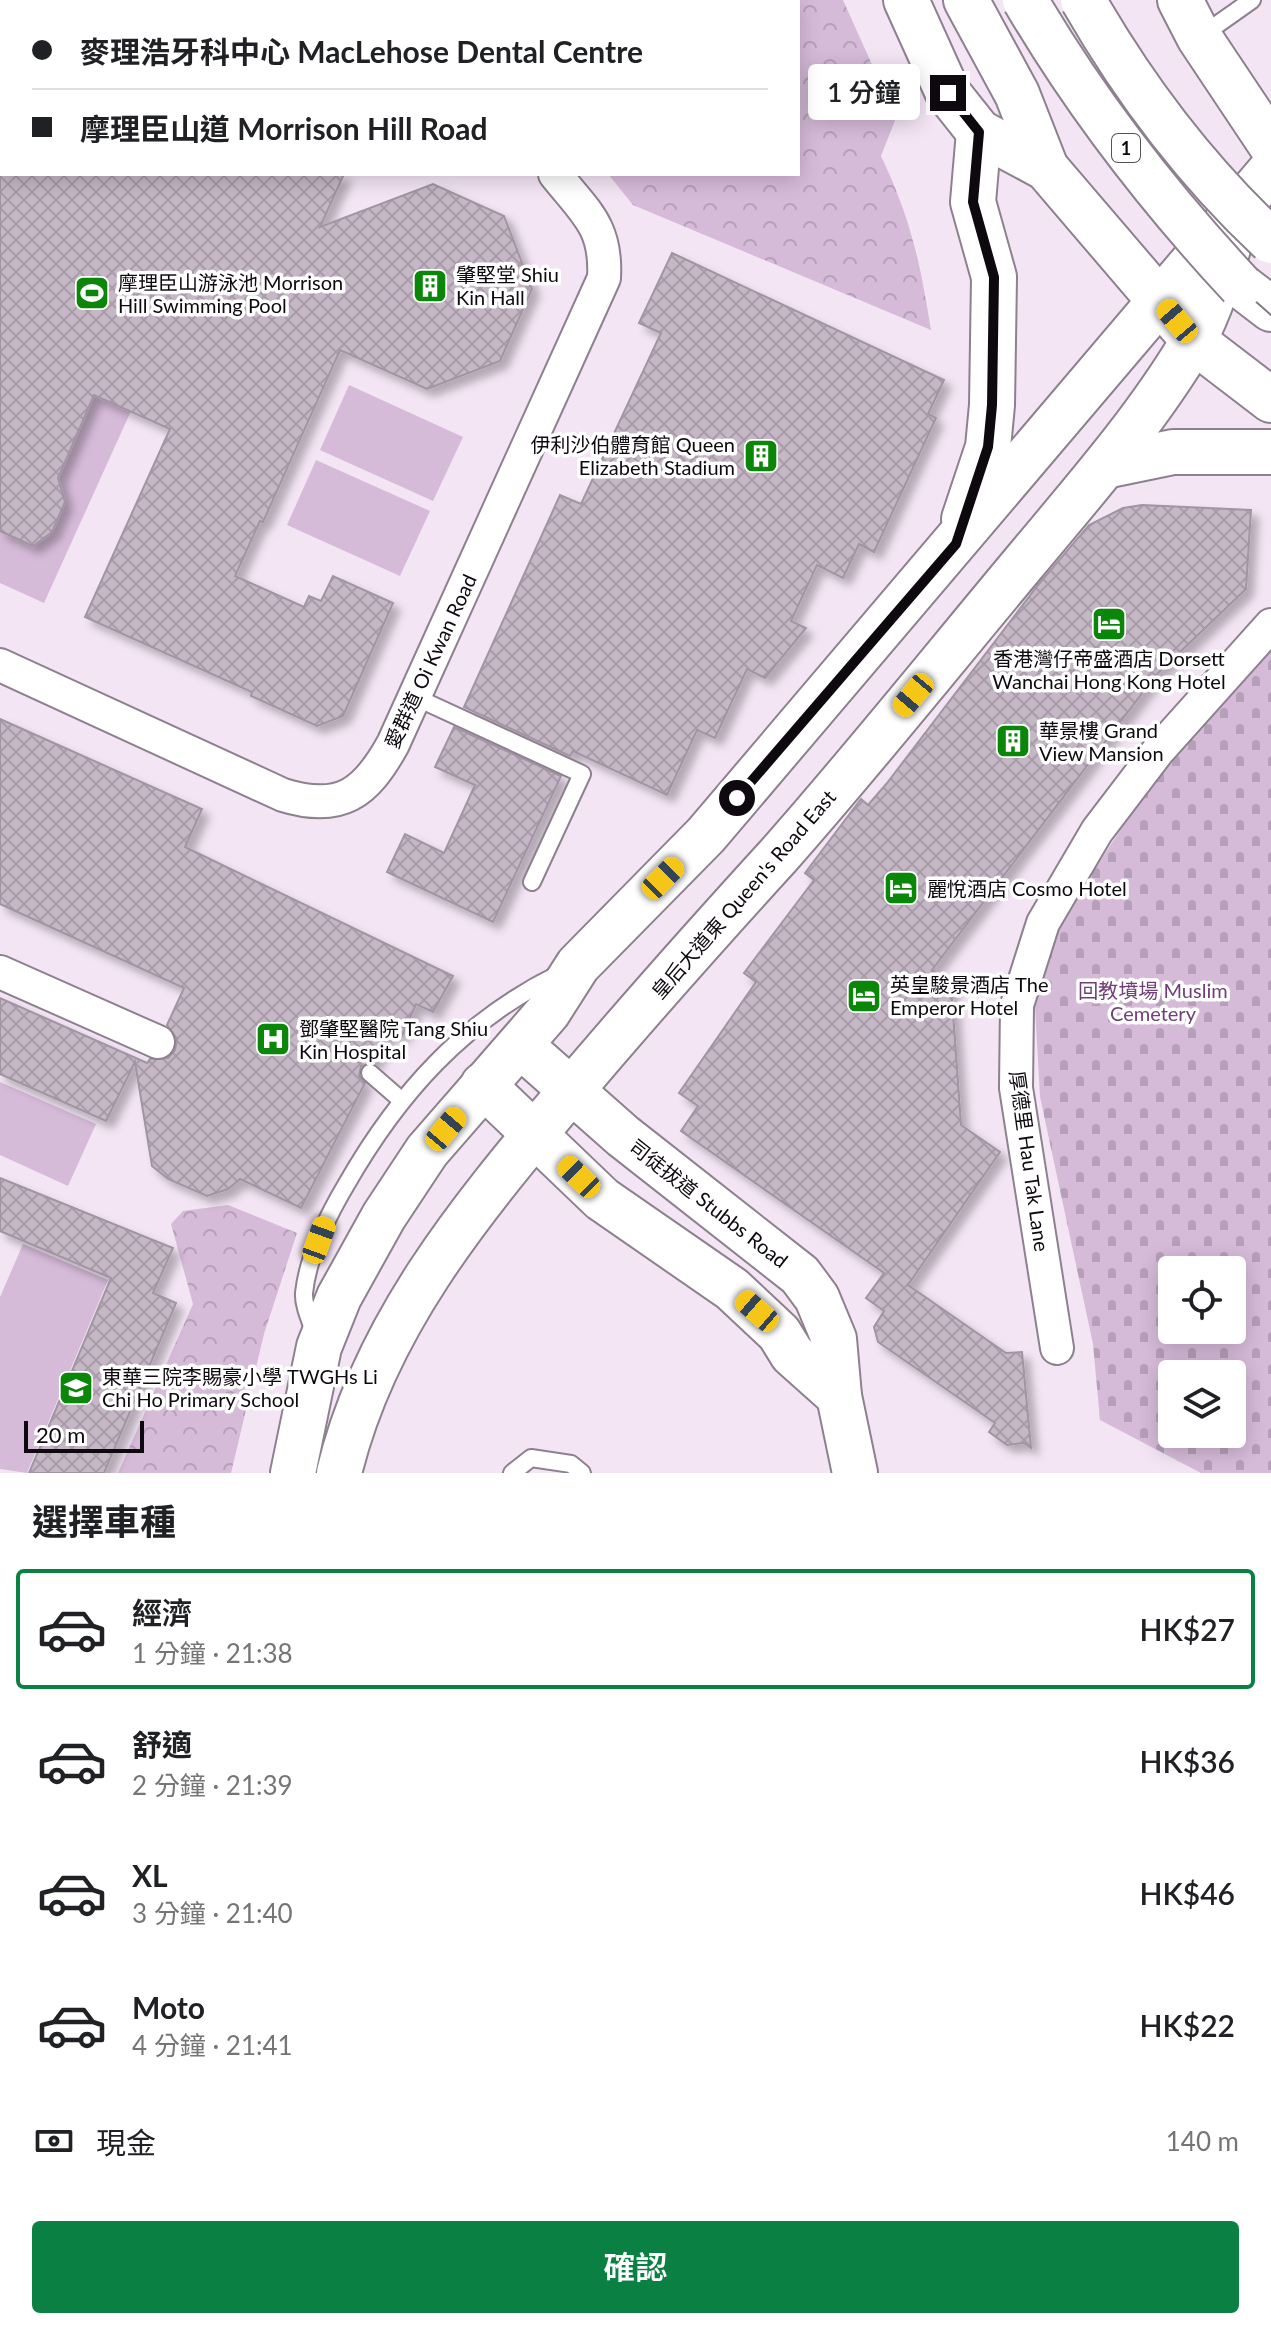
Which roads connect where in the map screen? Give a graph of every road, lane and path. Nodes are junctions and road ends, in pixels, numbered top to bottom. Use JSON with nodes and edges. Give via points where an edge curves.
{"nodes":[{"id":1,"x":906,"y":0,"type":"edge"},
{"id":2,"x":966,"y":0,"type":"edge"},
{"id":3,"x":1025,"y":0,"type":"edge"},
{"id":4,"x":1083,"y":0,"type":"edge"},
{"id":5,"x":1091,"y":0,"type":"edge"},
{"id":6,"x":1252,"y":0,"type":"edge"},
{"id":7,"x":1190,"y":18,"type":"edge"},
{"id":8,"x":979,"y":132,"type":"junction"},
{"id":9,"x":1271,"y":145,"type":"edge"},
{"id":10,"x":1046,"y":168,"type":"junction"},
{"id":11,"x":1271,"y":170,"type":"edge"},
{"id":12,"x":557,"y":176,"type":"edge"},
{"id":13,"x":1239,"y":208,"type":"junction"},
{"id":14,"x":1271,"y":241,"type":"edge"},
{"id":15,"x":1160,"y":301,"type":"junction"},
{"id":16,"x":1271,"y":309,"type":"edge"},
{"id":17,"x":1194,"y":341,"type":"junction"},
{"id":18,"x":1271,"y":400,"type":"edge"},
{"id":19,"x":1271,"y":452,"type":"edge"},
{"id":20,"x":1105,"y":466,"type":"junction"},
{"id":21,"x":956,"y":544,"type":"junction"},
{"id":22,"x":1271,"y":625,"type":"edge"},
{"id":23,"x":0,"y":665,"type":"edge"},
{"id":24,"x":415,"y":697,"type":"junction"},
{"id":25,"x":532,"y":882,"type":"dead end"},
{"id":26,"x":578,"y":965,"type":"junction"},
{"id":27,"x":0,"y":972,"type":"edge"},
{"id":28,"x":158,"y":1042,"type":"dead end"},
{"id":29,"x":520,"y":1045,"type":"junction"},
{"id":30,"x":370,"y":1073,"type":"dead end"},
{"id":31,"x":483,"y":1085,"type":"junction"},
{"id":32,"x":572,"y":1090,"type":"junction"},
{"id":33,"x":401,"y":1100,"type":"junction"},
{"id":34,"x":535,"y":1134,"type":"junction"},
{"id":35,"x":319,"y":1347,"type":"junction"},
{"id":36,"x":1057,"y":1348,"type":"dead end"},
{"id":37,"x":839,"y":1396,"type":"junction"},
{"id":38,"x":293,"y":1473,"type":"edge"},
{"id":39,"x":339,"y":1473,"type":"edge"},
{"id":40,"x":512,"y":1473,"type":"edge"},
{"id":41,"x":582,"y":1473,"type":"edge"},
{"id":42,"x":855,"y":1473,"type":"edge"}],
"edges":[{"from":1,"to":8,"type":"main road","via":[[948,93]]},
{"from":2,"to":10,"type":"main road","via":[[1017,94]]},
{"from":3,"to":16,"type":"main road","number":"1","bridge":true,"via":[[1070,77],[1190,231],[1241,286]]},
{"from":4,"to":14,"type":"main road","number":"1","bridge":true,"via":[[1165,126]]},
{"from":5,"to":13,"type":"main road","via":[[1139,76]]},
{"from":6,"to":7,"type":"lane"},
{"from":7,"to":9,"type":"main road"},
{"from":8,"to":10,"type":"main road"},
{"from":8,"to":21,"type":"main road","via":[[973,202],[994,277],[992,405],[988,447]]},
{"from":10,"to":15,"type":"main road"},
{"from":11,"to":13,"type":"main road"},
{"from":12,"to":24,"type":"street","name":"愛群道 Oi Kwan Road","via":[[598,227],[606,251],[604,278]]},
{"from":13,"to":15,"type":"main road"},
{"from":13,"to":17,"type":"main road","name":"皇后大道東 Queen's Road East","via":[[1223,269]]},
{"from":15,"to":17,"type":"main road"},
{"from":15,"to":21,"type":"main road"},
{"from":17,"to":18,"type":"main road"},
{"from":17,"to":20,"type":"main road","name":"皇后大道東 Queen's Road East"},
{"from":19,"to":20,"type":"main road","via":[[1173,452]]},
{"from":20,"to":32,"type":"main road","name":"皇后大道東 Queen's Road East","via":[[803,827]]},
{"from":21,"to":26,"type":"main road","via":[[706,835]]},
{"from":22,"to":36,"type":"street","name":"厚德里 Hau Tak Lane","via":[[1158,751],[1097,831],[1043,923],[1017,1005],[1016,1088]]},
{"from":23,"to":24,"type":"street","name":"愛群道 Oi Kwan Road","via":[[305,802],[355,794],[376,775]]},
{"from":24,"to":25,"type":"lane","via":[[582,774]]},
{"from":26,"to":29,"type":"main road"},
{"from":26,"to":33,"type":"lane","via":[[525,991],[427,1068]]},
{"from":27,"to":28,"type":"street"},
{"from":29,"to":31,"type":"main road"},
{"from":29,"to":32,"type":"main road","name":"司徒拔道 Stubbs Road"},
{"from":30,"to":33,"type":"lane"},
{"from":31,"to":34,"type":"main road"},
{"from":31,"to":35,"type":"main road","via":[[427,1151],[384,1216],[339,1297]]},
{"from":32,"to":34,"type":"main road","name":"皇后大道東 Queen's Road East"},
{"from":32,"to":37,"type":"main road","name":"司徒拔道 Stubbs Road","via":[[800,1275],[817,1298],[834,1339]]},
{"from":33,"to":35,"type":"lane","via":[[374,1135],[327,1217],[311,1263],[303,1296]]},
{"from":34,"to":37,"type":"main road","via":[[602,1199],[732,1289]]},
{"from":34,"to":39,"type":"main road","name":"皇后大道東 Queen's Road East","via":[[437,1258],[391,1333],[350,1429]]},
{"from":35,"to":38,"type":"main road"},
{"from":37,"to":42,"type":"main road","name":"司徒拔道 Stubbs Road"},
{"from":40,"to":41,"type":"lane","via":[[531,1458],[571,1464]]}]}
